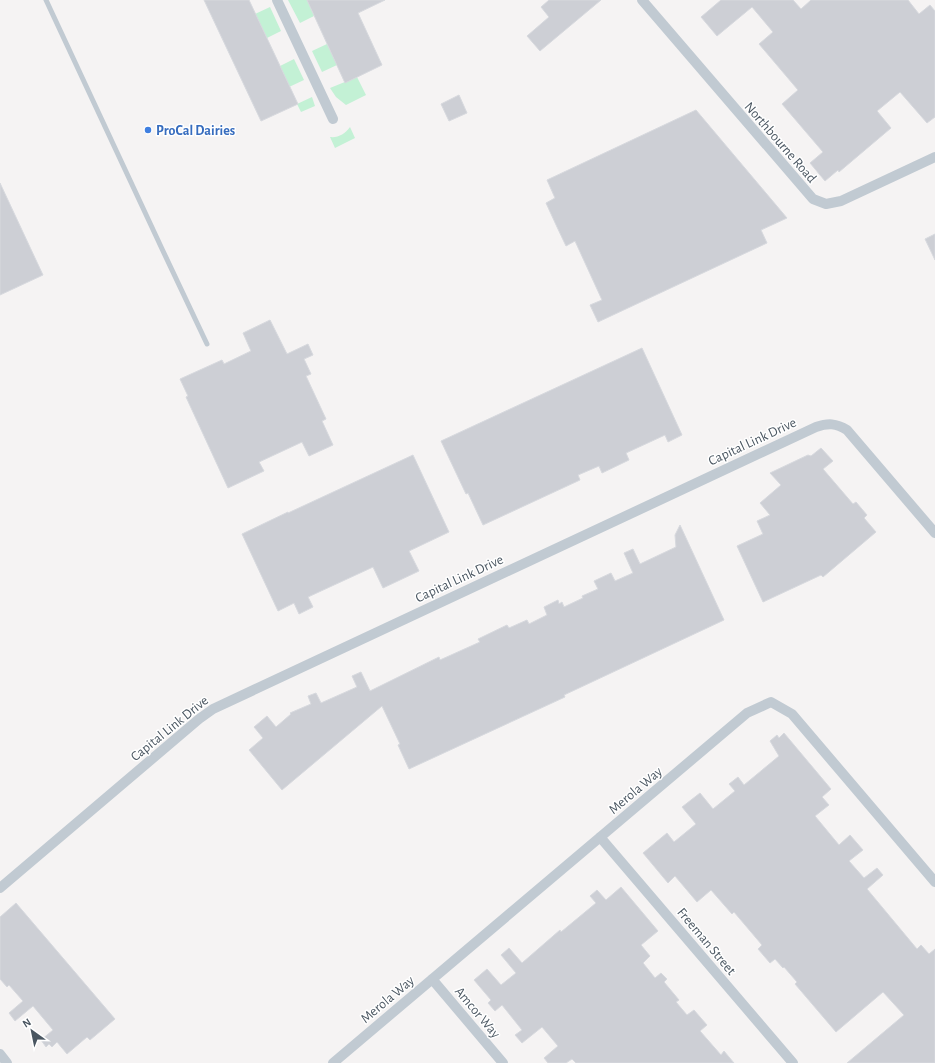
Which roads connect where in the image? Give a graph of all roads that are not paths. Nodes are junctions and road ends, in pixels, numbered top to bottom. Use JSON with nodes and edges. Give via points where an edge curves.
{"nodes":[{"id":1,"x":46,"y":0,"type":"edge"},
{"id":2,"x":277,"y":0,"type":"edge"},
{"id":3,"x":642,"y":0,"type":"edge"},
{"id":4,"x":334,"y":120,"type":"dead end"},
{"id":5,"x":935,"y":157,"type":"edge"},
{"id":6,"x":207,"y":344,"type":"dead end"},
{"id":7,"x":935,"y":533,"type":"edge"},
{"id":8,"x":600,"y":837,"type":"junction"},
{"id":9,"x":935,"y":882,"type":"edge"},
{"id":10,"x":0,"y":888,"type":"edge"},
{"id":11,"x":432,"y":979,"type":"junction"},
{"id":12,"x":0,"y":1054,"type":"edge"},
{"id":13,"x":7,"y":1063,"type":"edge"},
{"id":14,"x":333,"y":1063,"type":"edge"},
{"id":15,"x":503,"y":1063,"type":"edge"},
{"id":16,"x":793,"y":1063,"type":"edge"}],
"edges":[{"from":1,"to":6,"type":"lane"},
{"from":2,"to":4,"type":"street"},
{"from":3,"to":5,"type":"street","name":"Northbourne Road","via":[[813,199],[826,204],[841,201]]},
{"from":7,"to":10,"type":"street","name":"Capital Link Drive","via":[[847,430],[833,424],[816,427],[213,709]]},
{"from":8,"to":9,"type":"street","name":"Merola Way","via":[[747,713],[771,702],[792,714]]},
{"from":8,"to":11,"type":"street","name":"Merola Way"},
{"from":8,"to":16,"type":"street","name":"Freeman Street"},
{"from":11,"to":14,"type":"street","name":"Merola Way"},
{"from":11,"to":15,"type":"street","name":"Amcor Way"},
{"from":12,"to":13,"type":"street"}]}
